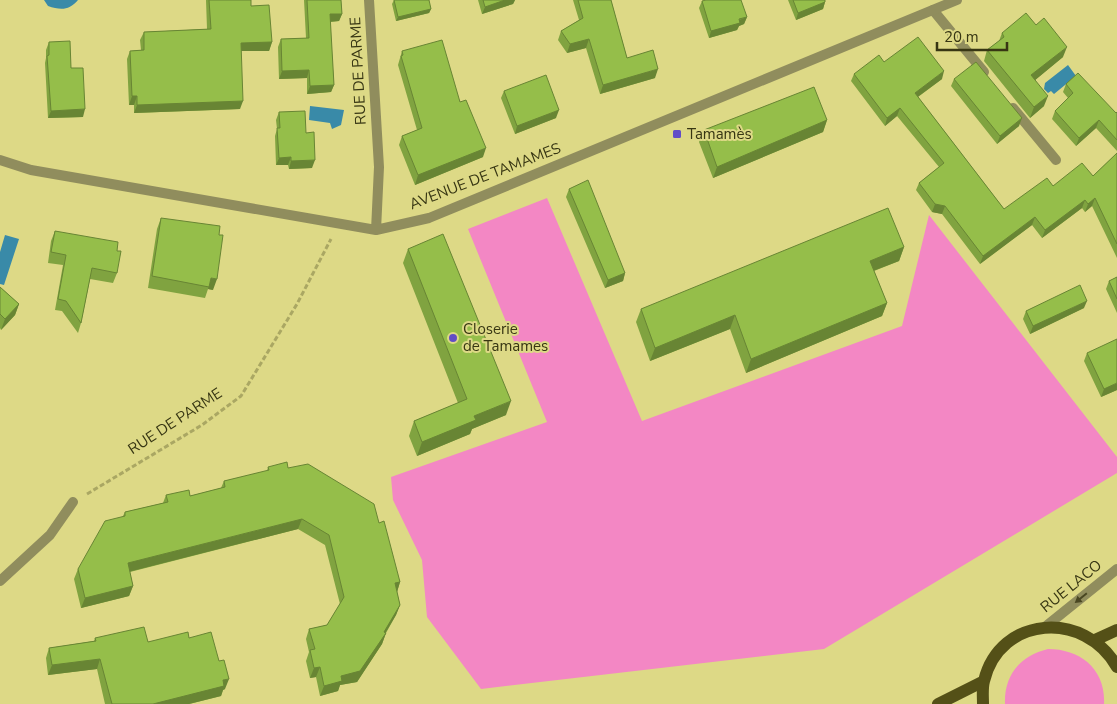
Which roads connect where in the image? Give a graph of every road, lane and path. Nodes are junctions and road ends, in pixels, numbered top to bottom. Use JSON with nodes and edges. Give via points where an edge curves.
{"nodes":[{"id":1,"x":369,"y":0,"type":"edge"},
{"id":2,"x":957,"y":0,"type":"edge"},
{"id":3,"x":933,"y":10,"type":"junction"},
{"id":4,"x":988,"y":77,"type":"edge"},
{"id":5,"x":1006,"y":100,"type":"edge"},
{"id":6,"x":0,"y":160,"type":"edge"},
{"id":7,"x":1056,"y":160,"type":"dead end"},
{"id":8,"x":339,"y":224,"type":"junction"},
{"id":9,"x":376,"y":230,"type":"junction"},
{"id":10,"x":74,"y":502,"type":"joint"},
{"id":11,"x":1117,"y":569,"type":"edge"},
{"id":12,"x":0,"y":580,"type":"edge"},
{"id":13,"x":1045,"y":627,"type":"junction"},
{"id":14,"x":1117,"y":630,"type":"edge"},
{"id":15,"x":1095,"y":640,"type":"junction"},
{"id":16,"x":1117,"y":667,"type":"edge"},
{"id":17,"x":984,"y":681,"type":"junction"},
{"id":18,"x":938,"y":704,"type":"edge"},
{"id":19,"x":982,"y":704,"type":"edge"}],
"edges":[{"from":1,"to":9,"type":"street","name":"RUE DE PARME","via":[[379,167]]},
{"from":2,"to":3,"type":"street","name":"AVENUE DE TAMAMES"},
{"from":3,"to":4,"type":"street"},
{"from":3,"to":9,"type":"street","name":"AVENUE DE TAMAMES","via":[[429,218]]},
{"from":5,"to":7,"type":"street"},
{"from":6,"to":8,"type":"street","name":"AVENUE DE TAMAMES","via":[[32,170]]},
{"from":8,"to":9,"type":"street","name":"AVENUE DE TAMAMES"},
{"from":8,"to":10,"type":"path","name":"RUE DE PARME","via":[[297,304],[241,396],[202,425]]},
{"from":10,"to":12,"type":"street","via":[[50,534]]},
{"from":11,"to":13,"type":"street","name":"RUE LACO","one_way":true},
{"from":13,"to":15,"type":"main road","via":[[1071,629]]},
{"from":13,"to":17,"type":"main road","via":[[1024,633],[1006,645],[992,661]]},
{"from":14,"to":15,"type":"main road"},
{"from":15,"to":16,"type":"main road"},
{"from":17,"to":18,"type":"main road"},
{"from":17,"to":19,"type":"main road"}]}
